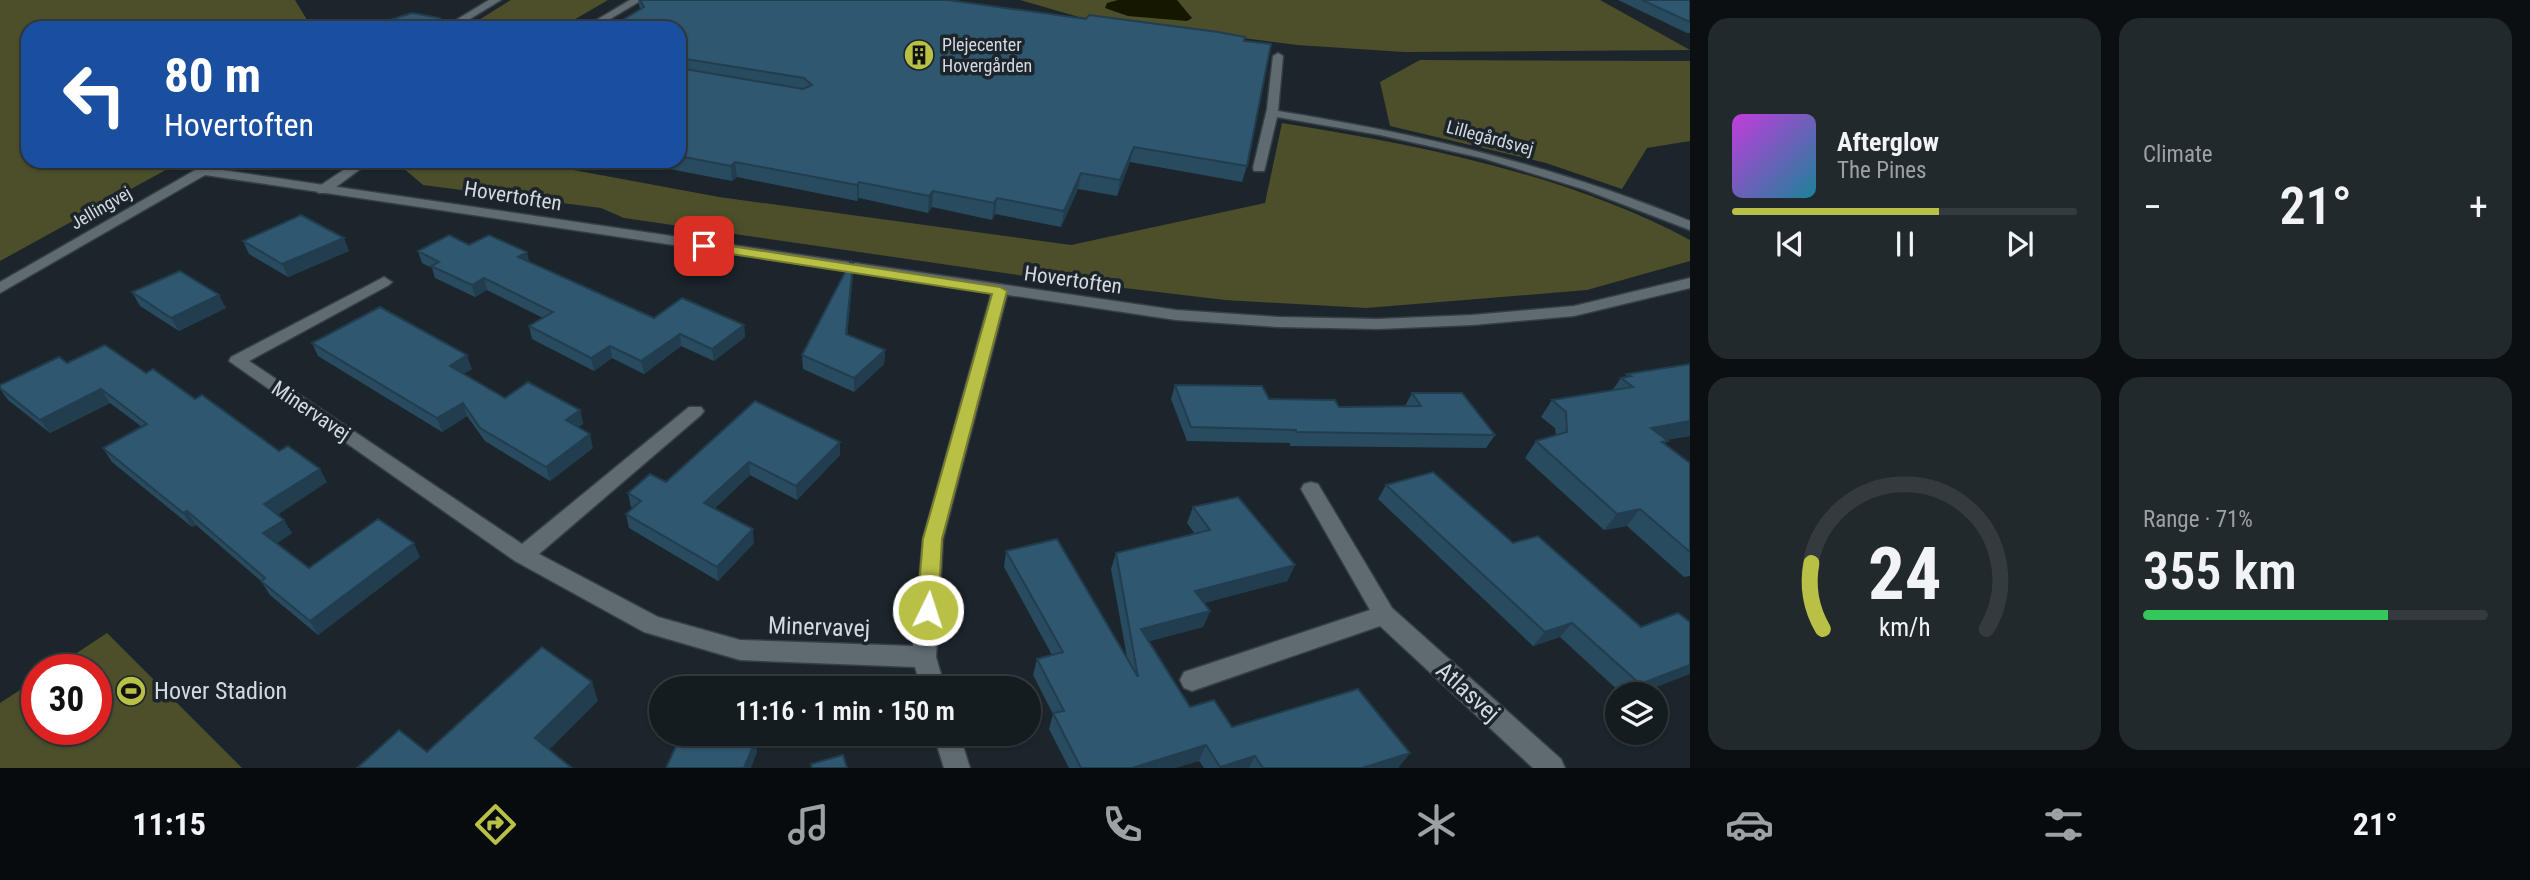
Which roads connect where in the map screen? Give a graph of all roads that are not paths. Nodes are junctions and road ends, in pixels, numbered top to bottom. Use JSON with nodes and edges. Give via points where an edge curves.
{"nodes":[{"id":1,"x":496,"y":0,"type":"edge"},
{"id":2,"x":637,"y":0,"type":"edge"},
{"id":3,"x":460,"y":21,"type":"edge"},
{"id":4,"x":600,"y":21,"type":"edge"},
{"id":5,"x":1278,"y":56,"type":"dead end"},
{"id":6,"x":1272,"y":113,"type":"junction"},
{"id":7,"x":209,"y":168,"type":"edge"},
{"id":8,"x":355,"y":168,"type":"edge"},
{"id":9,"x":1259,"y":168,"type":"dead end"},
{"id":10,"x":204,"y":171,"type":"junction"},
{"id":11,"x":323,"y":190,"type":"junction"},
{"id":12,"x":1690,"y":226,"type":"edge"},
{"id":13,"x":384,"y":282,"type":"dead end"},
{"id":14,"x":1690,"y":283,"type":"edge"},
{"id":15,"x":0,"y":288,"type":"edge"},
{"id":16,"x":1000,"y":291,"type":"junction"},
{"id":17,"x":695,"y":411,"type":"dead end"},
{"id":18,"x":1311,"y":489,"type":"dead end"},
{"id":19,"x":523,"y":555,"type":"junction"},
{"id":20,"x":1384,"y":615,"type":"junction"},
{"id":21,"x":924,"y":657,"type":"junction"},
{"id":22,"x":930,"y":676,"type":"edge"},
{"id":23,"x":1192,"y":680,"type":"dead end"},
{"id":24,"x":951,"y":746,"type":"edge"},
{"id":25,"x":957,"y":768,"type":"edge"},
{"id":26,"x":1552,"y":768,"type":"edge"}],
"edges":[{"from":1,"to":3,"type":"street"},
{"from":2,"to":4,"type":"street"},
{"from":5,"to":6,"type":"street"},
{"from":6,"to":9,"type":"street"},
{"from":6,"to":12,"type":"street","name":"Lillegårdsvej","via":[[1381,130],[1522,164]]},
{"from":7,"to":10,"type":"street","name":"Jellingvej"},
{"from":8,"to":11,"type":"street"},
{"from":10,"to":11,"type":"street","name":"Hovertoften"},
{"from":10,"to":15,"type":"street","name":"Jellingvej"},
{"from":11,"to":16,"type":"street","name":"Hovertoften"},
{"from":13,"to":19,"type":"street","name":"Minervavej","via":[[237,361]]},
{"from":14,"to":16,"type":"street","name":"Hovertoften","via":[[1574,311],[1378,324],[1176,315]]},
{"from":16,"to":21,"type":"street","via":[[933,539]]},
{"from":17,"to":19,"type":"street"},
{"from":18,"to":20,"type":"street","name":"Atlasvej"},
{"from":19,"to":21,"type":"street","name":"Minervavej","via":[[652,625],[740,650]]},
{"from":20,"to":23,"type":"street"},
{"from":20,"to":26,"type":"street","name":"Atlasvej"},
{"from":21,"to":22,"type":"street"},
{"from":24,"to":25,"type":"street"}]}
